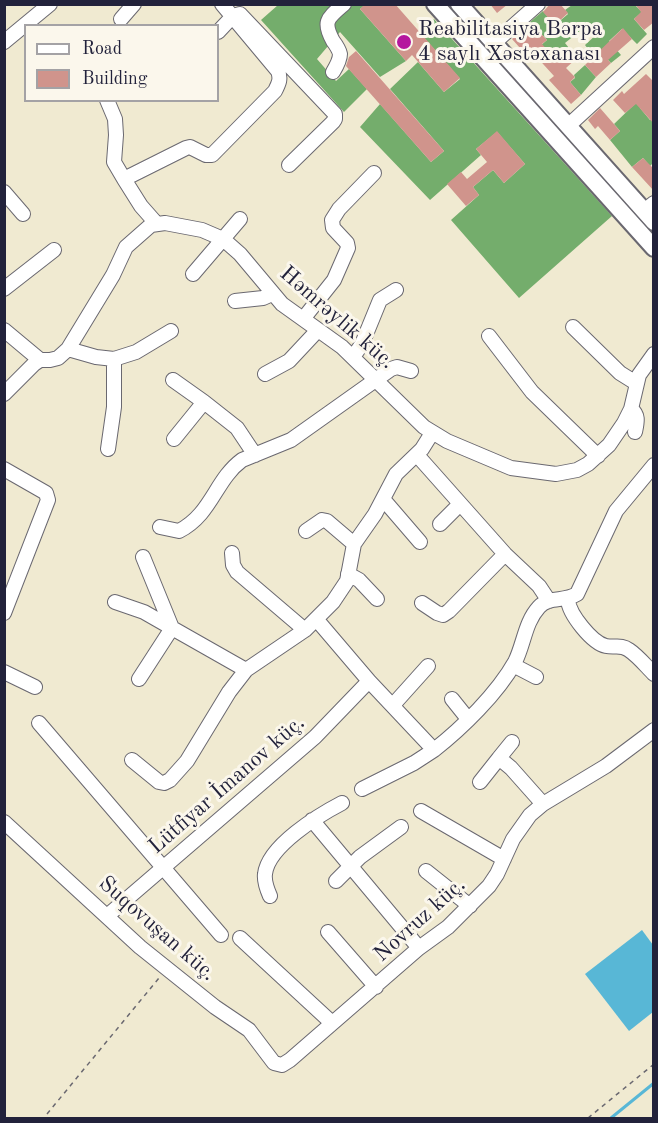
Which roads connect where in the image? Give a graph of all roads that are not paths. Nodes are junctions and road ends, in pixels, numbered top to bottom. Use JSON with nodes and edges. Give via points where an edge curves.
{"nodes":[{"id":1,"x":50,"y":4,"type":"edge"},
{"id":2,"x":134,"y":4,"type":"edge"},
{"id":3,"x":222,"y":4,"type":"edge"},
{"id":4,"x":344,"y":4,"type":"edge"},
{"id":5,"x":435,"y":4,"type":"edge"},
{"id":6,"x":459,"y":4,"type":"edge"},
{"id":7,"x":537,"y":4,"type":"edge"},
{"id":8,"x":233,"y":16,"type":"junction"},
{"id":9,"x":121,"y":19,"type":"dead end"},
{"id":10,"x":24,"y":24,"type":"edge"},
{"id":11,"x":24,"y":24,"type":"edge"},
{"id":12,"x":219,"y":31,"type":"edge"},
{"id":13,"x":5,"y":39,"type":"edge"},
{"id":14,"x":494,"y":43,"type":"junction"},
{"id":15,"x":654,"y":47,"type":"edge"},
{"id":16,"x":333,"y":72,"type":"dead end"},
{"id":17,"x":108,"y":102,"type":"edge"},
{"id":18,"x":568,"y":126,"type":"junction"},
{"id":19,"x":289,"y":165,"type":"dead end"},
{"id":20,"x":374,"y":173,"type":"dead end"},
{"id":21,"x":124,"y":179,"type":"junction"},
{"id":22,"x":4,"y":192,"type":"edge"},
{"id":23,"x":650,"y":212,"type":"edge"},
{"id":24,"x":23,"y":214,"type":"dead end"},
{"id":25,"x":240,"y":219,"type":"dead end"},
{"id":26,"x":156,"y":223,"type":"junction"},
{"id":27,"x":223,"y":239,"type":"junction"},
{"id":28,"x":654,"y":248,"type":"edge"},
{"id":29,"x":54,"y":250,"type":"dead end"},
{"id":30,"x":193,"y":274,"type":"dead end"},
{"id":31,"x":4,"y":289,"type":"edge"},
{"id":32,"x":396,"y":290,"type":"dead end"},
{"id":33,"x":272,"y":294,"type":"junction"},
{"id":34,"x":236,"y":301,"type":"dead end"},
{"id":35,"x":303,"y":320,"type":"junction"},
{"id":36,"x":573,"y":327,"type":"dead end"},
{"id":37,"x":4,"y":330,"type":"edge"},
{"id":38,"x":318,"y":330,"type":"junction"},
{"id":39,"x":171,"y":331,"type":"dead end"},
{"id":40,"x":489,"y":336,"type":"dead end"},
{"id":41,"x":68,"y":349,"type":"junction"},
{"id":42,"x":654,"y":354,"type":"edge"},
{"id":43,"x":353,"y":357,"type":"junction"},
{"id":44,"x":114,"y":359,"type":"junction"},
{"id":45,"x":40,"y":360,"type":"junction"},
{"id":46,"x":411,"y":371,"type":"dead end"},
{"id":47,"x":266,"y":374,"type":"dead end"},
{"id":48,"x":376,"y":379,"type":"junction"},
{"id":49,"x":173,"y":380,"type":"dead end"},
{"id":50,"x":636,"y":383,"type":"junction"},
{"id":51,"x":4,"y":394,"type":"edge"},
{"id":52,"x":204,"y":402,"type":"junction"},
{"id":53,"x":631,"y":409,"type":"junction"},
{"id":54,"x":635,"y":432,"type":"dead end"},
{"id":55,"x":432,"y":433,"type":"junction"},
{"id":56,"x":174,"y":439,"type":"dead end"},
{"id":57,"x":108,"y":449,"type":"dead end"},
{"id":58,"x":255,"y":455,"type":"junction"},
{"id":59,"x":417,"y":455,"type":"junction"},
{"id":60,"x":597,"y":456,"type":"junction"},
{"id":61,"x":653,"y":467,"type":"edge"},
{"id":62,"x":4,"y":469,"type":"edge"},
{"id":63,"x":383,"y":499,"type":"junction"},
{"id":64,"x":460,"y":504,"type":"junction"},
{"id":65,"x":440,"y":524,"type":"dead end"},
{"id":66,"x":160,"y":527,"type":"dead end"},
{"id":67,"x":306,"y":531,"type":"dead end"},
{"id":68,"x":420,"y":542,"type":"dead end"},
{"id":69,"x":354,"y":544,"type":"junction"},
{"id":70,"x":232,"y":553,"type":"dead end"},
{"id":71,"x":505,"y":554,"type":"junction"},
{"id":72,"x":143,"y":557,"type":"dead end"},
{"id":73,"x":348,"y":574,"type":"junction"},
{"id":74,"x":377,"y":599,"type":"dead end"},
{"id":75,"x":568,"y":600,"type":"junction"},
{"id":76,"x":549,"y":601,"type":"junction"},
{"id":77,"x":115,"y":602,"type":"dead end"},
{"id":78,"x":422,"y":603,"type":"dead end"},
{"id":79,"x":4,"y":613,"type":"edge"},
{"id":80,"x":316,"y":620,"type":"junction"},
{"id":81,"x":172,"y":628,"type":"junction"},
{"id":82,"x":305,"y":630,"type":"junction"},
{"id":83,"x":513,"y":664,"type":"junction"},
{"id":84,"x":428,"y":666,"type":"dead end"},
{"id":85,"x":246,"y":670,"type":"junction"},
{"id":86,"x":4,"y":672,"type":"edge"},
{"id":87,"x":654,"y":674,"type":"edge"},
{"id":88,"x":536,"y":677,"type":"dead end"},
{"id":89,"x":139,"y":679,"type":"dead end"},
{"id":90,"x":369,"y":681,"type":"junction"},
{"id":91,"x":35,"y":687,"type":"dead end"},
{"id":92,"x":452,"y":699,"type":"dead end"},
{"id":93,"x":393,"y":705,"type":"junction"},
{"id":94,"x":468,"y":719,"type":"junction"},
{"id":95,"x":39,"y":723,"type":"dead end"},
{"id":96,"x":654,"y":730,"type":"edge"},
{"id":97,"x":512,"y":742,"type":"dead end"},
{"id":98,"x":434,"y":750,"type":"junction"},
{"id":99,"x":499,"y":758,"type":"junction"},
{"id":100,"x":132,"y":760,"type":"dead end"},
{"id":101,"x":480,"y":782,"type":"dead end"},
{"id":102,"x":362,"y":789,"type":"dead end"},
{"id":103,"x":342,"y":803,"type":"dead end"},
{"id":104,"x":543,"y":804,"type":"junction"},
{"id":105,"x":421,"y":811,"type":"dead end"},
{"id":106,"x":312,"y":820,"type":"junction"},
{"id":107,"x":4,"y":822,"type":"edge"},
{"id":108,"x":401,"y":827,"type":"dead end"},
{"id":109,"x":504,"y":859,"type":"junction"},
{"id":110,"x":351,"y":866,"type":"junction"},
{"id":111,"x":164,"y":868,"type":"junction"},
{"id":112,"x":426,"y":871,"type":"dead end"},
{"id":113,"x":336,"y":881,"type":"dead end"},
{"id":114,"x":270,"y":896,"type":"dead end"},
{"id":115,"x":470,"y":906,"type":"junction"},
{"id":116,"x":107,"y":916,"type":"junction"},
{"id":117,"x":328,"y":932,"type":"dead end"},
{"id":118,"x":221,"y":935,"type":"dead end"},
{"id":119,"x":240,"y":938,"type":"dead end"},
{"id":120,"x":419,"y":948,"type":"junction"},
{"id":121,"x":376,"y":987,"type":"junction"},
{"id":122,"x":332,"y":1023,"type":"junction"},
{"id":123,"x":282,"y":1065,"type":"joint"}],
"edges":[{"from":1,"to":11,"type":"street"},
{"from":2,"to":9,"type":"street"},
{"from":3,"to":8,"type":"street"},
{"from":4,"to":16,"type":"street","via":[[326,24],[340,56]]},
{"from":5,"to":28,"type":"main road"},
{"from":6,"to":14,"type":"main road"},
{"from":7,"to":14,"type":"street"},
{"from":8,"to":12,"type":"street"},
{"from":8,"to":19,"type":"street","via":[[240,14],[245,18],[335,114],[333,122]]},
{"from":8,"to":21,"type":"street","via":[[278,71],[281,78],[275,91],[212,155],[186,148]]},
{"from":10,"to":13,"type":"street"},
{"from":14,"to":18,"type":"main road"},
{"from":15,"to":18,"type":"street"},
{"from":17,"to":21,"type":"street","via":[[115,119],[114,162]]},
{"from":18,"to":23,"type":"main road"},
{"from":20,"to":35,"type":"street","via":[[332,220],[333,228],[348,248],[334,280]]},
{"from":21,"to":26,"type":"street"},
{"from":22,"to":24,"type":"street"},
{"from":25,"to":27,"type":"street"},
{"from":26,"to":27,"type":"street","name":"Həmrəylik küç.","via":[[202,230]]},
{"from":26,"to":41,"type":"street","via":[[126,247]]},
{"from":27,"to":30,"type":"street"},
{"from":27,"to":33,"type":"street","name":"Həmrəylik küç."},
{"from":29,"to":31,"type":"street"},
{"from":32,"to":43,"type":"street","via":[[380,300]]},
{"from":33,"to":34,"type":"street"},
{"from":33,"to":35,"type":"street","name":"Həmrəylik küç."},
{"from":35,"to":38,"type":"street","name":"Həmrəylik küç."},
{"from":36,"to":50,"type":"street","via":[[620,373]]},
{"from":37,"to":45,"type":"street"},
{"from":38,"to":43,"type":"street","name":"Həmrəylik küç."},
{"from":38,"to":47,"type":"street","via":[[289,361]]},
{"from":39,"to":44,"type":"street","via":[[136,352]]},
{"from":40,"to":60,"type":"street","via":[[532,392]]},
{"from":41,"to":44,"type":"street"},
{"from":41,"to":45,"type":"street","via":[[58,358]]},
{"from":42,"to":50,"type":"street","name":"Həmrəylik küç."},
{"from":43,"to":48,"type":"street","name":"Həmrəylik küç."},
{"from":44,"to":57,"type":"street","via":[[114,406]]},
{"from":45,"to":51,"type":"street"},
{"from":46,"to":48,"type":"street","via":[[397,367]]},
{"from":48,"to":55,"type":"street","name":"Həmrəylik küç."},
{"from":48,"to":58,"type":"street","via":[[291,440]]},
{"from":49,"to":52,"type":"street"},
{"from":50,"to":53,"type":"street","name":"Həmrəylik küç."},
{"from":52,"to":56,"type":"street"},
{"from":52,"to":58,"type":"street","via":[[237,428]]},
{"from":53,"to":54,"type":"street","via":[[636,412]]},
{"from":53,"to":60,"type":"street","name":"Həmrəylik küç."},
{"from":55,"to":59,"type":"street"},
{"from":55,"to":60,"type":"street","name":"Həmrəylik küç.","via":[[502,465],[537,473],[577,470]]},
{"from":58,"to":66,"type":"street","via":[[236,465],[208,506],[187,527],[179,531]]},
{"from":59,"to":63,"type":"street","via":[[396,474]]},
{"from":59,"to":64,"type":"street"},
{"from":61,"to":75,"type":"street","via":[[616,511],[583,585]]},
{"from":62,"to":79,"type":"street","via":[[46,493],[48,500]]},
{"from":63,"to":68,"type":"street"},
{"from":63,"to":69,"type":"street"},
{"from":64,"to":65,"type":"street"},
{"from":64,"to":71,"type":"street"},
{"from":67,"to":69,"type":"street","via":[[322,520],[327,521]]},
{"from":69,"to":73,"type":"street"},
{"from":70,"to":82,"type":"street","via":[[237,572]]},
{"from":71,"to":76,"type":"street"},
{"from":71,"to":78,"type":"street","via":[[443,615]]},
{"from":72,"to":81,"type":"street"},
{"from":73,"to":74,"type":"street"},
{"from":73,"to":80,"type":"street","via":[[342,590]]},
{"from":75,"to":76,"type":"street"},
{"from":75,"to":87,"type":"street","via":[[572,615],[597,641],[630,650]]},
{"from":76,"to":83,"type":"street","via":[[533,616]]},
{"from":77,"to":81,"type":"street"},
{"from":80,"to":82,"type":"street"},
{"from":80,"to":90,"type":"street"},
{"from":81,"to":85,"type":"street"},
{"from":81,"to":89,"type":"street"},
{"from":82,"to":85,"type":"street"},
{"from":83,"to":88,"type":"street"},
{"from":83,"to":94,"type":"street"},
{"from":84,"to":93,"type":"street"},
{"from":85,"to":100,"type":"street","via":[[187,761],[170,780],[159,782]]},
{"from":86,"to":91,"type":"street"},
{"from":90,"to":93,"type":"street"},
{"from":90,"to":111,"type":"street","name":"Lütfiyar İmanov küç.","via":[[315,737]]},
{"from":92,"to":94,"type":"street"},
{"from":93,"to":98,"type":"street"},
{"from":94,"to":98,"type":"street"},
{"from":95,"to":111,"type":"street"},
{"from":96,"to":104,"type":"street","name":"Novruz küç.","via":[[606,766]]},
{"from":97,"to":99,"type":"street"},
{"from":98,"to":102,"type":"street"},
{"from":99,"to":101,"type":"street"},
{"from":99,"to":104,"type":"street"},
{"from":103,"to":106,"type":"street"},
{"from":104,"to":109,"type":"street","name":"Novruz küç.","via":[[521,826]]},
{"from":105,"to":109,"type":"street"},
{"from":106,"to":110,"type":"street"},
{"from":106,"to":114,"type":"street","via":[[271,855],[265,874]]},
{"from":107,"to":116,"type":"street","name":"Suqovuşan küç."},
{"from":108,"to":110,"type":"street"},
{"from":109,"to":115,"type":"street","name":"Novruz küç.","via":[[489,886]]},
{"from":110,"to":113,"type":"street"},
{"from":110,"to":120,"type":"street"},
{"from":111,"to":116,"type":"street","name":"Lütfiyar İmanov küç."},
{"from":111,"to":118,"type":"street"},
{"from":112,"to":115,"type":"street"},
{"from":115,"to":120,"type":"street","name":"Novruz küç."},
{"from":116,"to":123,"type":"street","name":"Suqovuşan küç.","via":[[140,947],[249,1030],[274,1063]]},
{"from":117,"to":121,"type":"street"},
{"from":119,"to":122,"type":"street"},
{"from":120,"to":121,"type":"street","name":"Novruz küç."},
{"from":121,"to":122,"type":"street","name":"Novruz küç."},
{"from":122,"to":123,"type":"street","name":"Novruz küç."}]}
